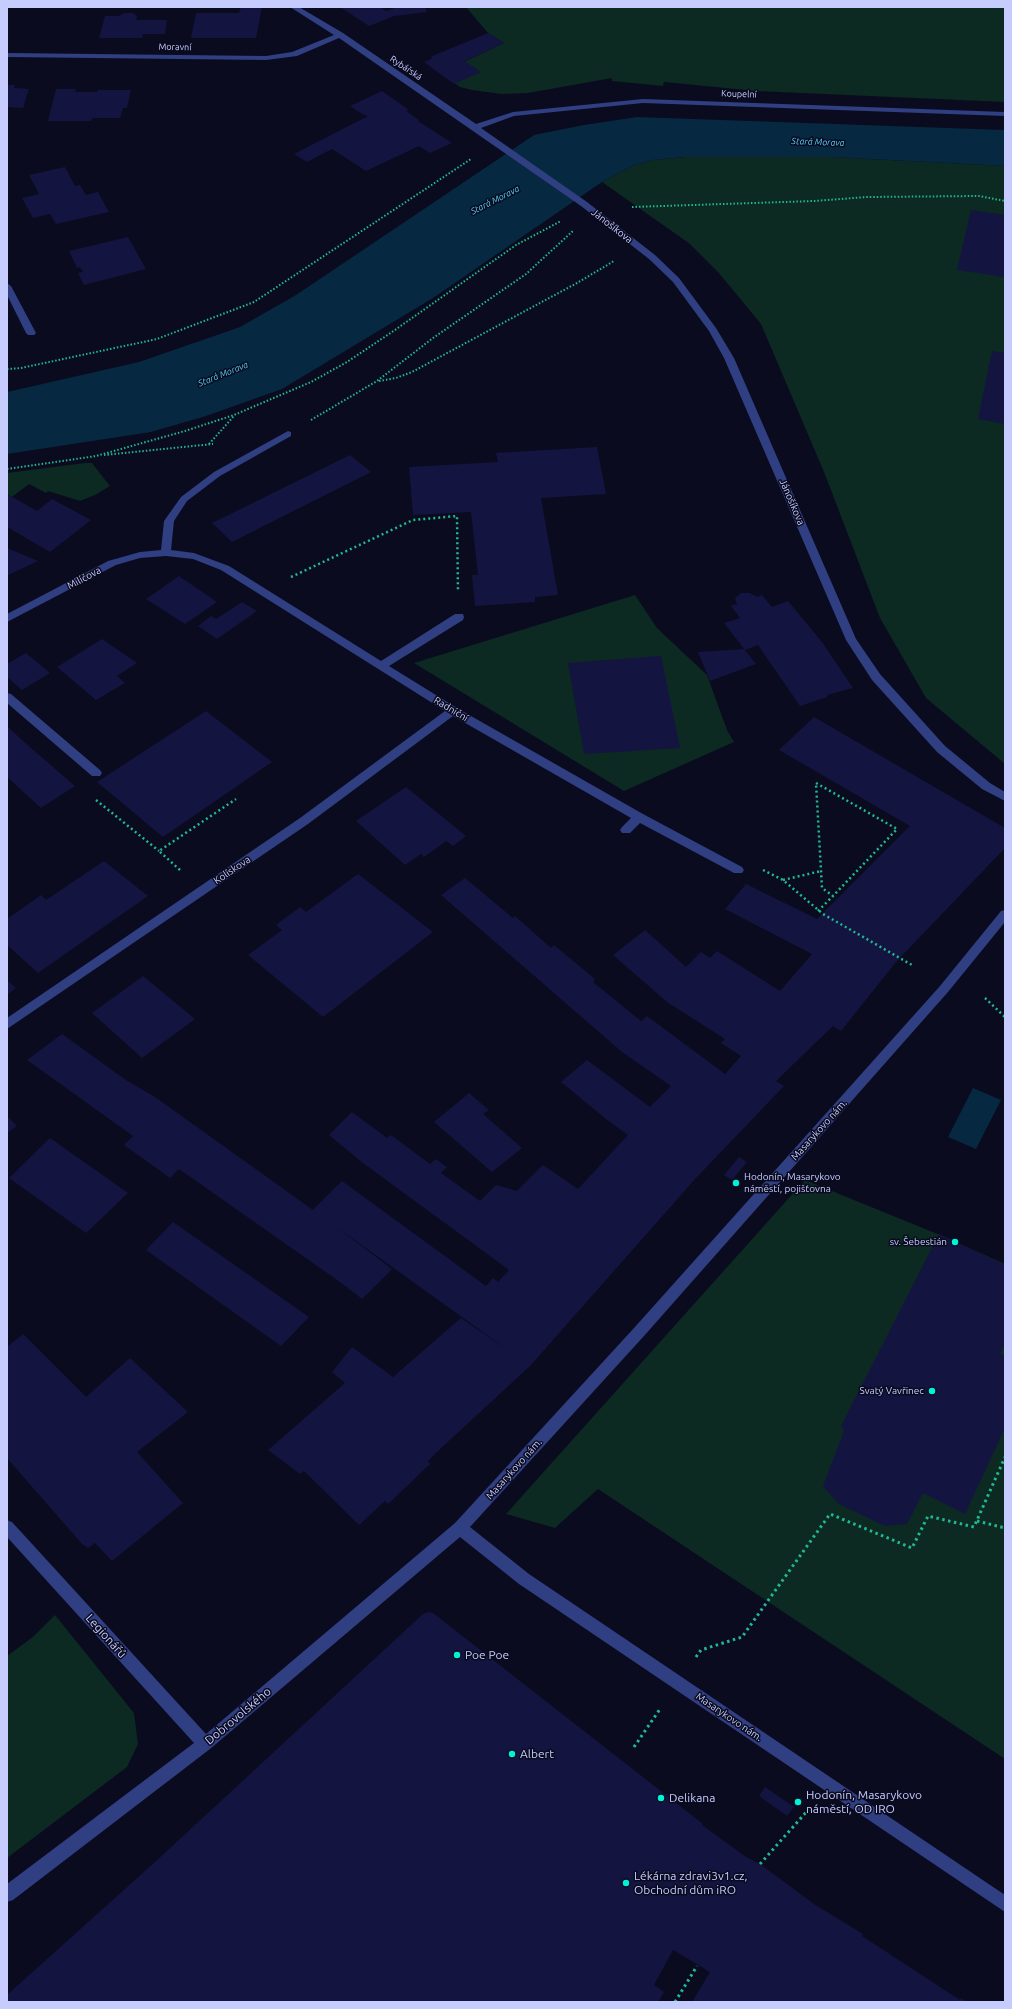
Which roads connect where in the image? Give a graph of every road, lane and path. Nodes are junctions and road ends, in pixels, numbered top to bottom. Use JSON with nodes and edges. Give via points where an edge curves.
{"nodes":[{"id":1,"x":294,"y":7,"type":"edge"},
{"id":2,"x":340,"y":35,"type":"junction"},
{"id":3,"x":7,"y":55,"type":"edge"},
{"id":4,"x":1005,"y":114,"type":"edge"},
{"id":5,"x":475,"y":126,"type":"junction"},
{"id":6,"x":501,"y":144,"type":"junction"},
{"id":7,"x":1005,"y":202,"type":"edge"},
{"id":8,"x":630,"y":207,"type":"dead end"},
{"id":9,"x":562,"y":221,"type":"dead end"},
{"id":10,"x":578,"y":226,"type":"dead end"},
{"id":11,"x":614,"y":261,"type":"dead end"},
{"id":12,"x":7,"y":286,"type":"edge"},
{"id":13,"x":31,"y":333,"type":"dead end"},
{"id":14,"x":7,"y":369,"type":"edge"},
{"id":15,"x":376,"y":381,"type":"junction"},
{"id":16,"x":288,"y":434,"type":"joint"},
{"id":17,"x":215,"y":444,"type":"dead end"},
{"id":18,"x":96,"y":456,"type":"junction"},
{"id":19,"x":7,"y":469,"type":"edge"},
{"id":20,"x":166,"y":553,"type":"junction"},
{"id":21,"x":287,"y":578,"type":"dead end"},
{"id":22,"x":459,"y":617,"type":"joint"},
{"id":23,"x":7,"y":618,"type":"edge"},
{"id":24,"x":380,"y":666,"type":"junction"},
{"id":25,"x":7,"y":697,"type":"edge"},
{"id":26,"x":453,"y":711,"type":"junction"},
{"id":27,"x":96,"y":773,"type":"dead end"},
{"id":28,"x":1005,"y":797,"type":"edge"},
{"id":29,"x":94,"y":798,"type":"dead end"},
{"id":30,"x":236,"y":799,"type":"dead end"},
{"id":31,"x":639,"y":816,"type":"junction"},
{"id":32,"x":626,"y":830,"type":"dead end"},
{"id":33,"x":159,"y":851,"type":"junction"},
{"id":34,"x":756,"y":867,"type":"dead end"},
{"id":35,"x":738,"y":870,"type":"dead end"},
{"id":36,"x":821,"y":870,"type":"junction"},
{"id":37,"x":182,"y":871,"type":"dead end"},
{"id":38,"x":783,"y":880,"type":"junction"},
{"id":39,"x":833,"y":896,"type":"junction"},
{"id":40,"x":818,"y":911,"type":"junction"},
{"id":41,"x":1005,"y":914,"type":"edge"},
{"id":42,"x":912,"y":965,"type":"dead end"},
{"id":43,"x":985,"y":998,"type":"dead end"},
{"id":44,"x":1005,"y":1017,"type":"edge"},
{"id":45,"x":7,"y":1024,"type":"edge"},
{"id":46,"x":1005,"y":1457,"type":"edge"},
{"id":47,"x":977,"y":1521,"type":"junction"},
{"id":48,"x":7,"y":1527,"type":"edge"},
{"id":49,"x":460,"y":1528,"type":"junction"},
{"id":50,"x":1005,"y":1528,"type":"edge"},
{"id":51,"x":678,"y":1683,"type":"junction"},
{"id":52,"x":205,"y":1744,"type":"junction"},
{"id":53,"x":634,"y":1747,"type":"dead end"},
{"id":54,"x":830,"y":1784,"type":"junction"},
{"id":55,"x":760,"y":1864,"type":"dead end"},
{"id":56,"x":7,"y":1894,"type":"edge"},
{"id":57,"x":1005,"y":1904,"type":"edge"},
{"id":58,"x":698,"y":1966,"type":"dead end"},
{"id":59,"x":675,"y":2002,"type":"edge"}],
"edges":[{"from":1,"to":2,"type":"street","name":"Rybářská"},
{"from":2,"to":3,"type":"street","name":"Moravní","via":[[294,54],[266,58]]},
{"from":2,"to":5,"type":"street","name":"Rybářská"},
{"from":4,"to":5,"type":"street","name":"Koupelní","via":[[643,101],[540,110],[514,114]]},
{"from":5,"to":6,"type":"street","name":"Rybářská"},
{"from":6,"to":14,"type":"path","via":[[254,302],[157,339]]},
{"from":6,"to":28,"type":"street","name":"Jánošíkova","via":[[584,204],[652,257],[676,280],[712,330],[732,365],[851,640],[876,677],[941,749],[986,786]]},
{"from":7,"to":8,"type":"path","via":[[979,196],[867,197]]},
{"from":9,"to":18,"type":"path","via":[[533,234],[395,330],[311,382],[234,415],[185,432]]},
{"from":10,"to":15,"type":"path","via":[[526,274]]},
{"from":11,"to":15,"type":"path","via":[[412,372]]},
{"from":12,"to":13,"type":"street"},
{"from":15,"to":16,"type":"path"},
{"from":16,"to":20,"type":"street","via":[[217,474],[184,499],[169,520]]},
{"from":17,"to":18,"type":"path"},
{"from":18,"to":19,"type":"path"},
{"from":20,"to":23,"type":"street","name":"Milíčova","via":[[140,555],[112,563]]},
{"from":20,"to":24,"type":"street","name":"Radniční","via":[[194,556],[225,568]]},
{"from":21,"to":22,"type":"path","via":[[413,520],[457,516]]},
{"from":22,"to":24,"type":"street"},
{"from":24,"to":26,"type":"street","name":"Radniční"},
{"from":25,"to":27,"type":"street"},
{"from":26,"to":31,"type":"street","name":"Radniční"},
{"from":26,"to":45,"type":"street","name":"Kolískova","via":[[304,821]]},
{"from":29,"to":33,"type":"path"},
{"from":30,"to":33,"type":"path"},
{"from":31,"to":32,"type":"street"},
{"from":31,"to":35,"type":"street","name":"Radniční"},
{"from":33,"to":37,"type":"path"},
{"from":34,"to":38,"type":"path"},
{"from":36,"to":38,"type":"path"},
{"from":36,"to":39,"type":"path","via":[[822,888]]},
{"from":36,"to":39,"type":"path","via":[[816,782],[898,829]]},
{"from":38,"to":40,"type":"path"},
{"from":39,"to":40,"type":"path"},
{"from":40,"to":42,"type":"path"},
{"from":41,"to":49,"type":"street","name":"Masarykovo nám.","via":[[939,995],[639,1332]]},
{"from":43,"to":44,"type":"path"},
{"from":46,"to":47,"type":"path"},
{"from":47,"to":50,"type":"path"},
{"from":47,"to":51,"type":"path","via":[[974,1527],[928,1516],[912,1548],[830,1514],[742,1637],[701,1650]]},
{"from":48,"to":52,"type":"street","name":"Legionářů"},
{"from":49,"to":51,"type":"street","name":"Masarykovo nám.","via":[[524,1579]]},
{"from":49,"to":52,"type":"street","name":"Dobrovolského"},
{"from":51,"to":53,"type":"path"},
{"from":51,"to":54,"type":"street","name":"Masarykovo nám."},
{"from":52,"to":56,"type":"street","name":"Dobrovolského"},
{"from":54,"to":55,"type":"path"},
{"from":54,"to":57,"type":"street","name":"Masarykovo nám."},
{"from":58,"to":59,"type":"path"}]}
